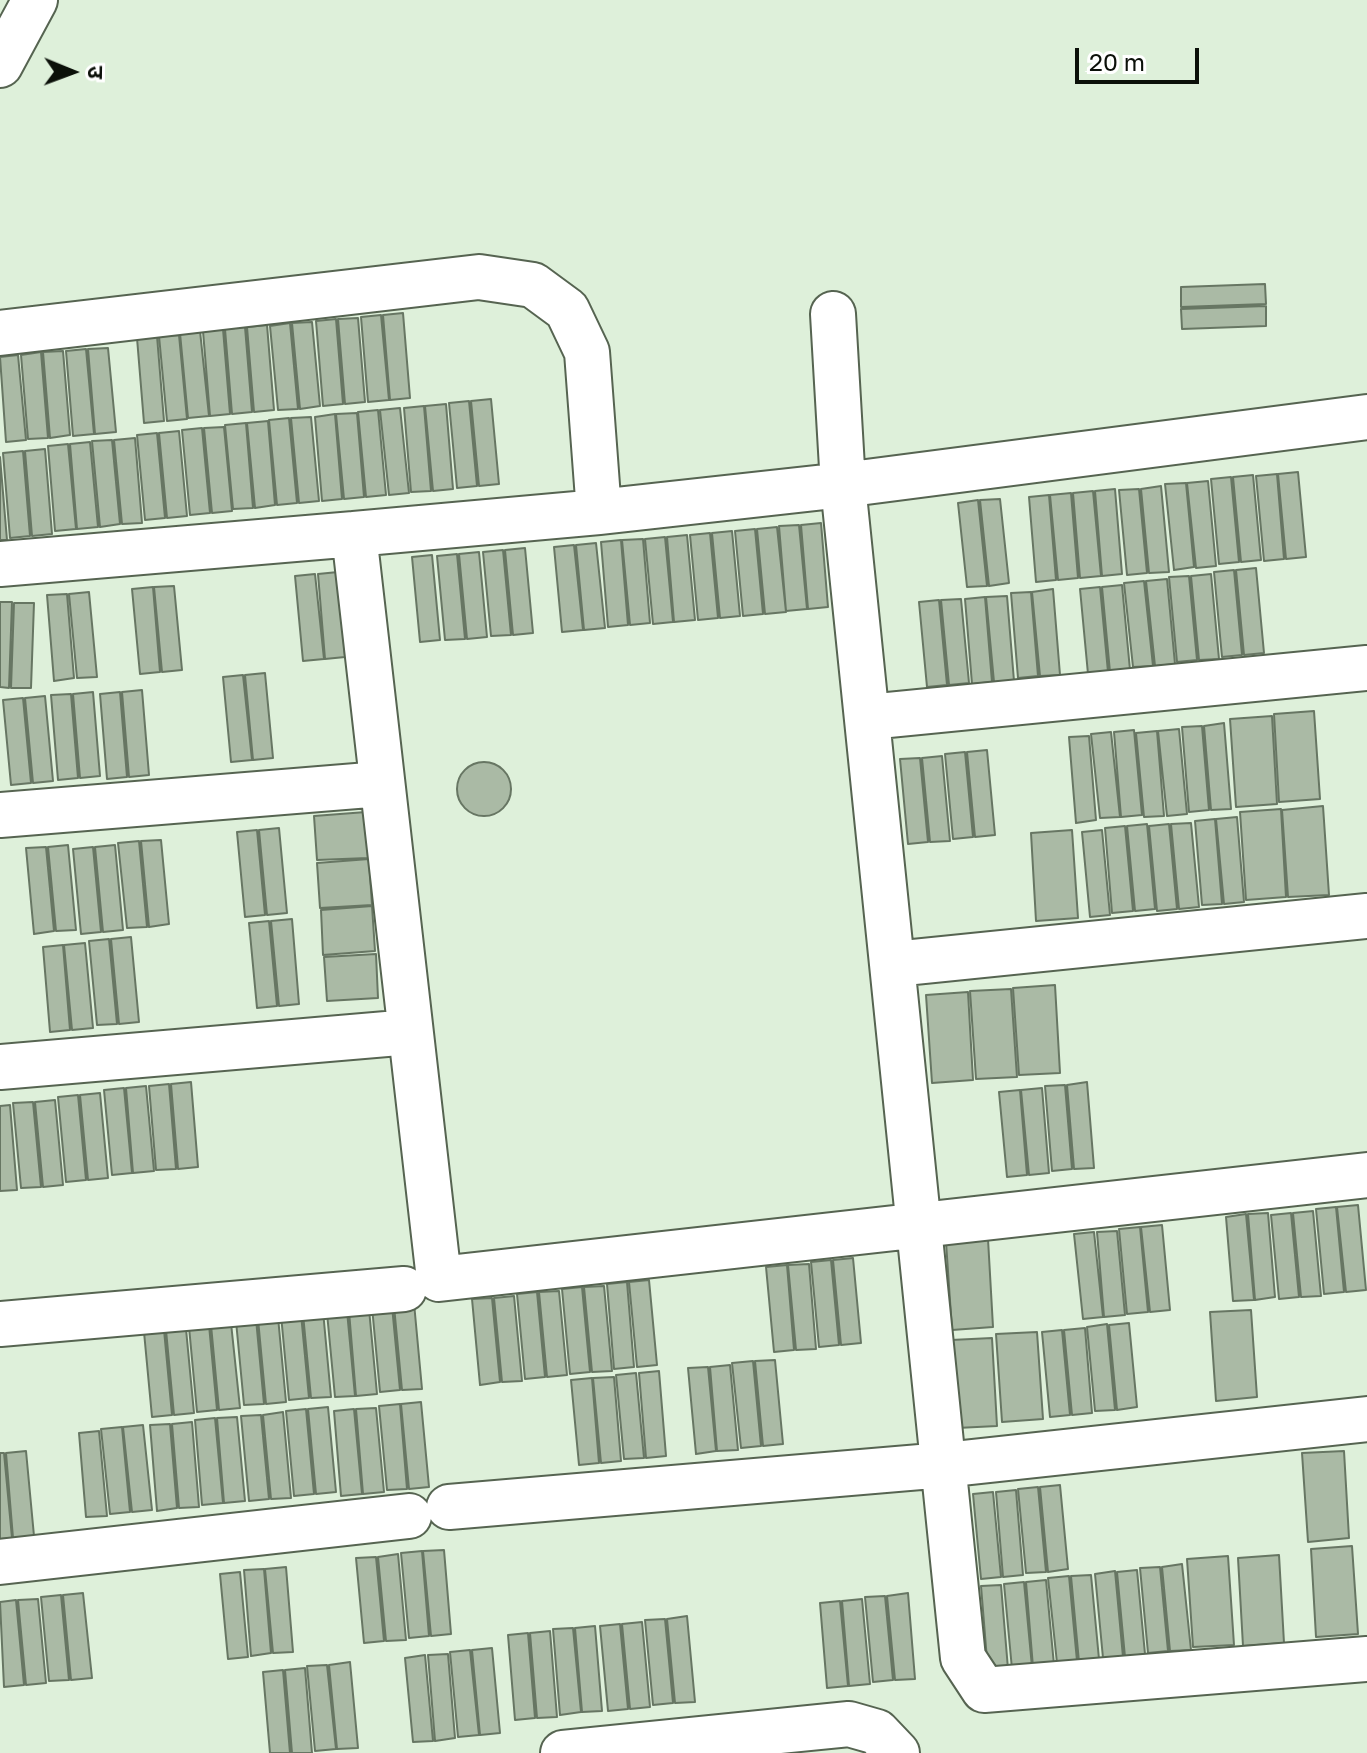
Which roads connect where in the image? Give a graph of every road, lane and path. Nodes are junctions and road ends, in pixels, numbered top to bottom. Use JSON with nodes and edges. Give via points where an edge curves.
{"nodes":[{"id":1,"x":35,"y":0,"type":"edge"},
{"id":2,"x":0,"y":65,"type":"edge"},
{"id":3,"x":833,"y":314,"type":"dead end"},
{"id":4,"x":0,"y":333,"type":"edge"},
{"id":5,"x":1367,"y":417,"type":"edge"},
{"id":6,"x":843,"y":485,"type":"junction"},
{"id":7,"x":599,"y":512,"type":"junction"},
{"id":8,"x":354,"y":534,"type":"junction"},
{"id":9,"x":0,"y":564,"type":"edge"},
{"id":10,"x":1367,"y":668,"type":"edge"},
{"id":11,"x":868,"y":717,"type":"junction"},
{"id":12,"x":381,"y":784,"type":"junction"},
{"id":13,"x":0,"y":815,"type":"edge"},
{"id":14,"x":1367,"y":916,"type":"edge"},
{"id":15,"x":894,"y":964,"type":"junction"},
{"id":16,"x":410,"y":1032,"type":"junction"},
{"id":17,"x":0,"y":1067,"type":"edge"},
{"id":18,"x":1367,"y":1175,"type":"edge"},
{"id":19,"x":920,"y":1227,"type":"junction"},
{"id":20,"x":404,"y":1289,"type":"dead end"},
{"id":21,"x":0,"y":1324,"type":"edge"},
{"id":22,"x":1367,"y":1419,"type":"edge"},
{"id":23,"x":944,"y":1465,"type":"junction"},
{"id":24,"x":0,"y":1562,"type":"edge"},
{"id":25,"x":1367,"y":1659,"type":"edge"},
{"id":26,"x":563,"y":1753,"type":"edge"},
{"id":27,"x":897,"y":1753,"type":"edge"}],
"edges":[{"from":1,"to":2,"type":"street"},
{"from":3,"to":6,"type":"street"},
{"from":4,"to":7,"type":"street","via":[[479,277],[533,285],[567,310],[587,352]]},
{"from":5,"to":6,"type":"street"},
{"from":6,"to":7,"type":"street"},
{"from":6,"to":11,"type":"street"},
{"from":7,"to":8,"type":"street"},
{"from":8,"to":9,"type":"street"},
{"from":8,"to":12,"type":"street"},
{"from":10,"to":11,"type":"street"},
{"from":11,"to":15,"type":"street"},
{"from":12,"to":13,"type":"street"},
{"from":12,"to":16,"type":"street"},
{"from":14,"to":15,"type":"street"},
{"from":15,"to":19,"type":"street"},
{"from":16,"to":17,"type":"street"},
{"from":16,"to":19,"type":"street","via":[[439,1279]]},
{"from":18,"to":19,"type":"street"},
{"from":19,"to":23,"type":"street"},
{"from":20,"to":21,"type":"street"},
{"from":22,"to":23,"type":"street"},
{"from":23,"to":24,"type":"street","via":[[429,1512]]},
{"from":23,"to":25,"type":"street","via":[[963,1658],[984,1690]]},
{"from":26,"to":27,"type":"street","via":[[849,1724],[877,1732]]}]}
